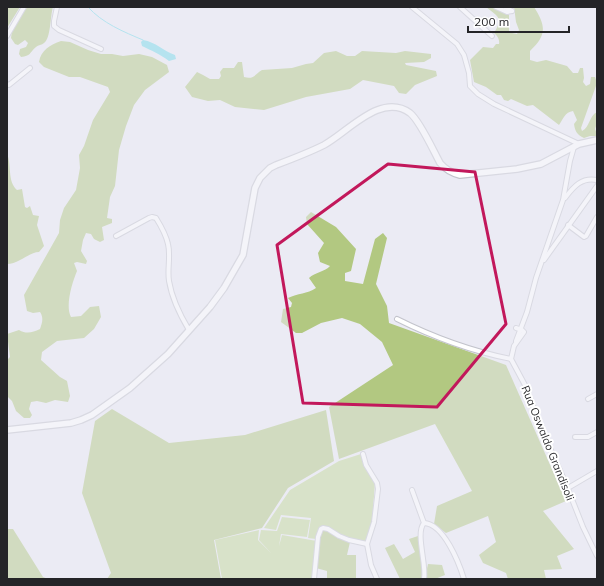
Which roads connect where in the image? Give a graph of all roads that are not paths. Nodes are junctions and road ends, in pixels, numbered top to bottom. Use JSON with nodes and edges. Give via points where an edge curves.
{"nodes":[{"id":1,"x":24,"y":7,"type":"edge"},
{"id":2,"x":57,"y":7,"type":"edge"},
{"id":3,"x":412,"y":7,"type":"edge"},
{"id":4,"x":460,"y":7,"type":"edge"},
{"id":5,"x":496,"y":7,"type":"edge"},
{"id":6,"x":505,"y":7,"type":"edge"},
{"id":7,"x":512,"y":9,"type":"edge"},
{"id":8,"x":7,"y":36,"type":"edge"},
{"id":9,"x":492,"y":36,"type":"dead end"},
{"id":10,"x":100,"y":49,"type":"dead end"},
{"id":11,"x":30,"y":68,"type":"dead end"},
{"id":12,"x":7,"y":84,"type":"edge"},
{"id":13,"x":597,"y":140,"type":"edge"},
{"id":14,"x":577,"y":146,"type":"junction"},
{"id":15,"x":597,"y":180,"type":"edge"},
{"id":16,"x":597,"y":186,"type":"edge"},
{"id":17,"x":563,"y":200,"type":"junction"},
{"id":18,"x":597,"y":217,"type":"edge"},
{"id":19,"x":568,"y":225,"type":"junction"},
{"id":20,"x":116,"y":236,"type":"dead end"},
{"id":21,"x":541,"y":264,"type":"junction"},
{"id":22,"x":397,"y":319,"type":"dead end"},
{"id":23,"x":190,"y":330,"type":"junction"},
{"id":24,"x":511,"y":359,"type":"junction"},
{"id":25,"x":597,"y":394,"type":"edge"},
{"id":26,"x":588,"y":398,"type":"dead end"},
{"id":27,"x":7,"y":430,"type":"edge"},
{"id":28,"x":597,"y":432,"type":"edge"},
{"id":29,"x":574,"y":436,"type":"dead end"},
{"id":30,"x":363,"y":454,"type":"dead end"},
{"id":31,"x":597,"y":471,"type":"edge"},
{"id":32,"x":568,"y":488,"type":"junction"},
{"id":33,"x":412,"y":490,"type":"dead end"},
{"id":34,"x":424,"y":523,"type":"junction"},
{"id":35,"x":367,"y":544,"type":"junction"},
{"id":36,"x":597,"y":556,"type":"edge"},
{"id":37,"x":314,"y":579,"type":"edge"},
{"id":38,"x":377,"y":579,"type":"edge"},
{"id":39,"x":424,"y":579,"type":"edge"},
{"id":40,"x":464,"y":579,"type":"edge"}],
"edges":[{"from":1,"to":8,"type":"street"},
{"from":2,"to":10,"type":"street","via":[[54,26]]},
{"from":3,"to":14,"type":"street","via":[[457,44],[464,55],[470,86],[478,94]]},
{"from":4,"to":9,"type":"street"},
{"from":5,"to":7,"type":"street","via":[[510,13]]},
{"from":6,"to":7,"type":"street"},
{"from":11,"to":12,"type":"street"},
{"from":13,"to":14,"type":"main road"},
{"from":14,"to":17,"type":"street","via":[[570,162]]},
{"from":14,"to":23,"type":"main road","via":[[541,164],[460,175],[452,173],[440,163],[411,114],[394,107],[370,113],[325,144],[270,168],[260,178],[253,193],[241,260],[218,298]]},
{"from":15,"to":17,"type":"street","via":[[582,180]]},
{"from":16,"to":19,"type":"street"},
{"from":17,"to":21,"type":"street"},
{"from":18,"to":19,"type":"street","via":[[584,237]]},
{"from":19,"to":21,"type":"street"},
{"from":20,"to":23,"type":"street","via":[[154,217],[168,244],[169,282],[178,312]]},
{"from":21,"to":24,"type":"street"},
{"from":22,"to":24,"type":"street","via":[[457,345]]},
{"from":23,"to":27,"type":"main road","via":[[130,388],[92,415],[71,423]]},
{"from":24,"to":32,"type":"street","name":"Rua Oswaldo Grandisoli","via":[[526,387]]},
{"from":25,"to":26,"type":"street"},
{"from":28,"to":29,"type":"street","via":[[588,437]]},
{"from":30,"to":35,"type":"street","via":[[378,489],[374,522]]},
{"from":31,"to":32,"type":"street"},
{"from":32,"to":36,"type":"street","name":"Rua Oswaldo Grandisoli"},
{"from":33,"to":34,"type":"street"},
{"from":34,"to":39,"type":"street","via":[[420,534],[425,567]]},
{"from":34,"to":40,"type":"street","via":[[432,526],[450,546]]},
{"from":35,"to":37,"type":"street","via":[[339,536],[328,528],[321,529]]},
{"from":35,"to":38,"type":"street"}]}
